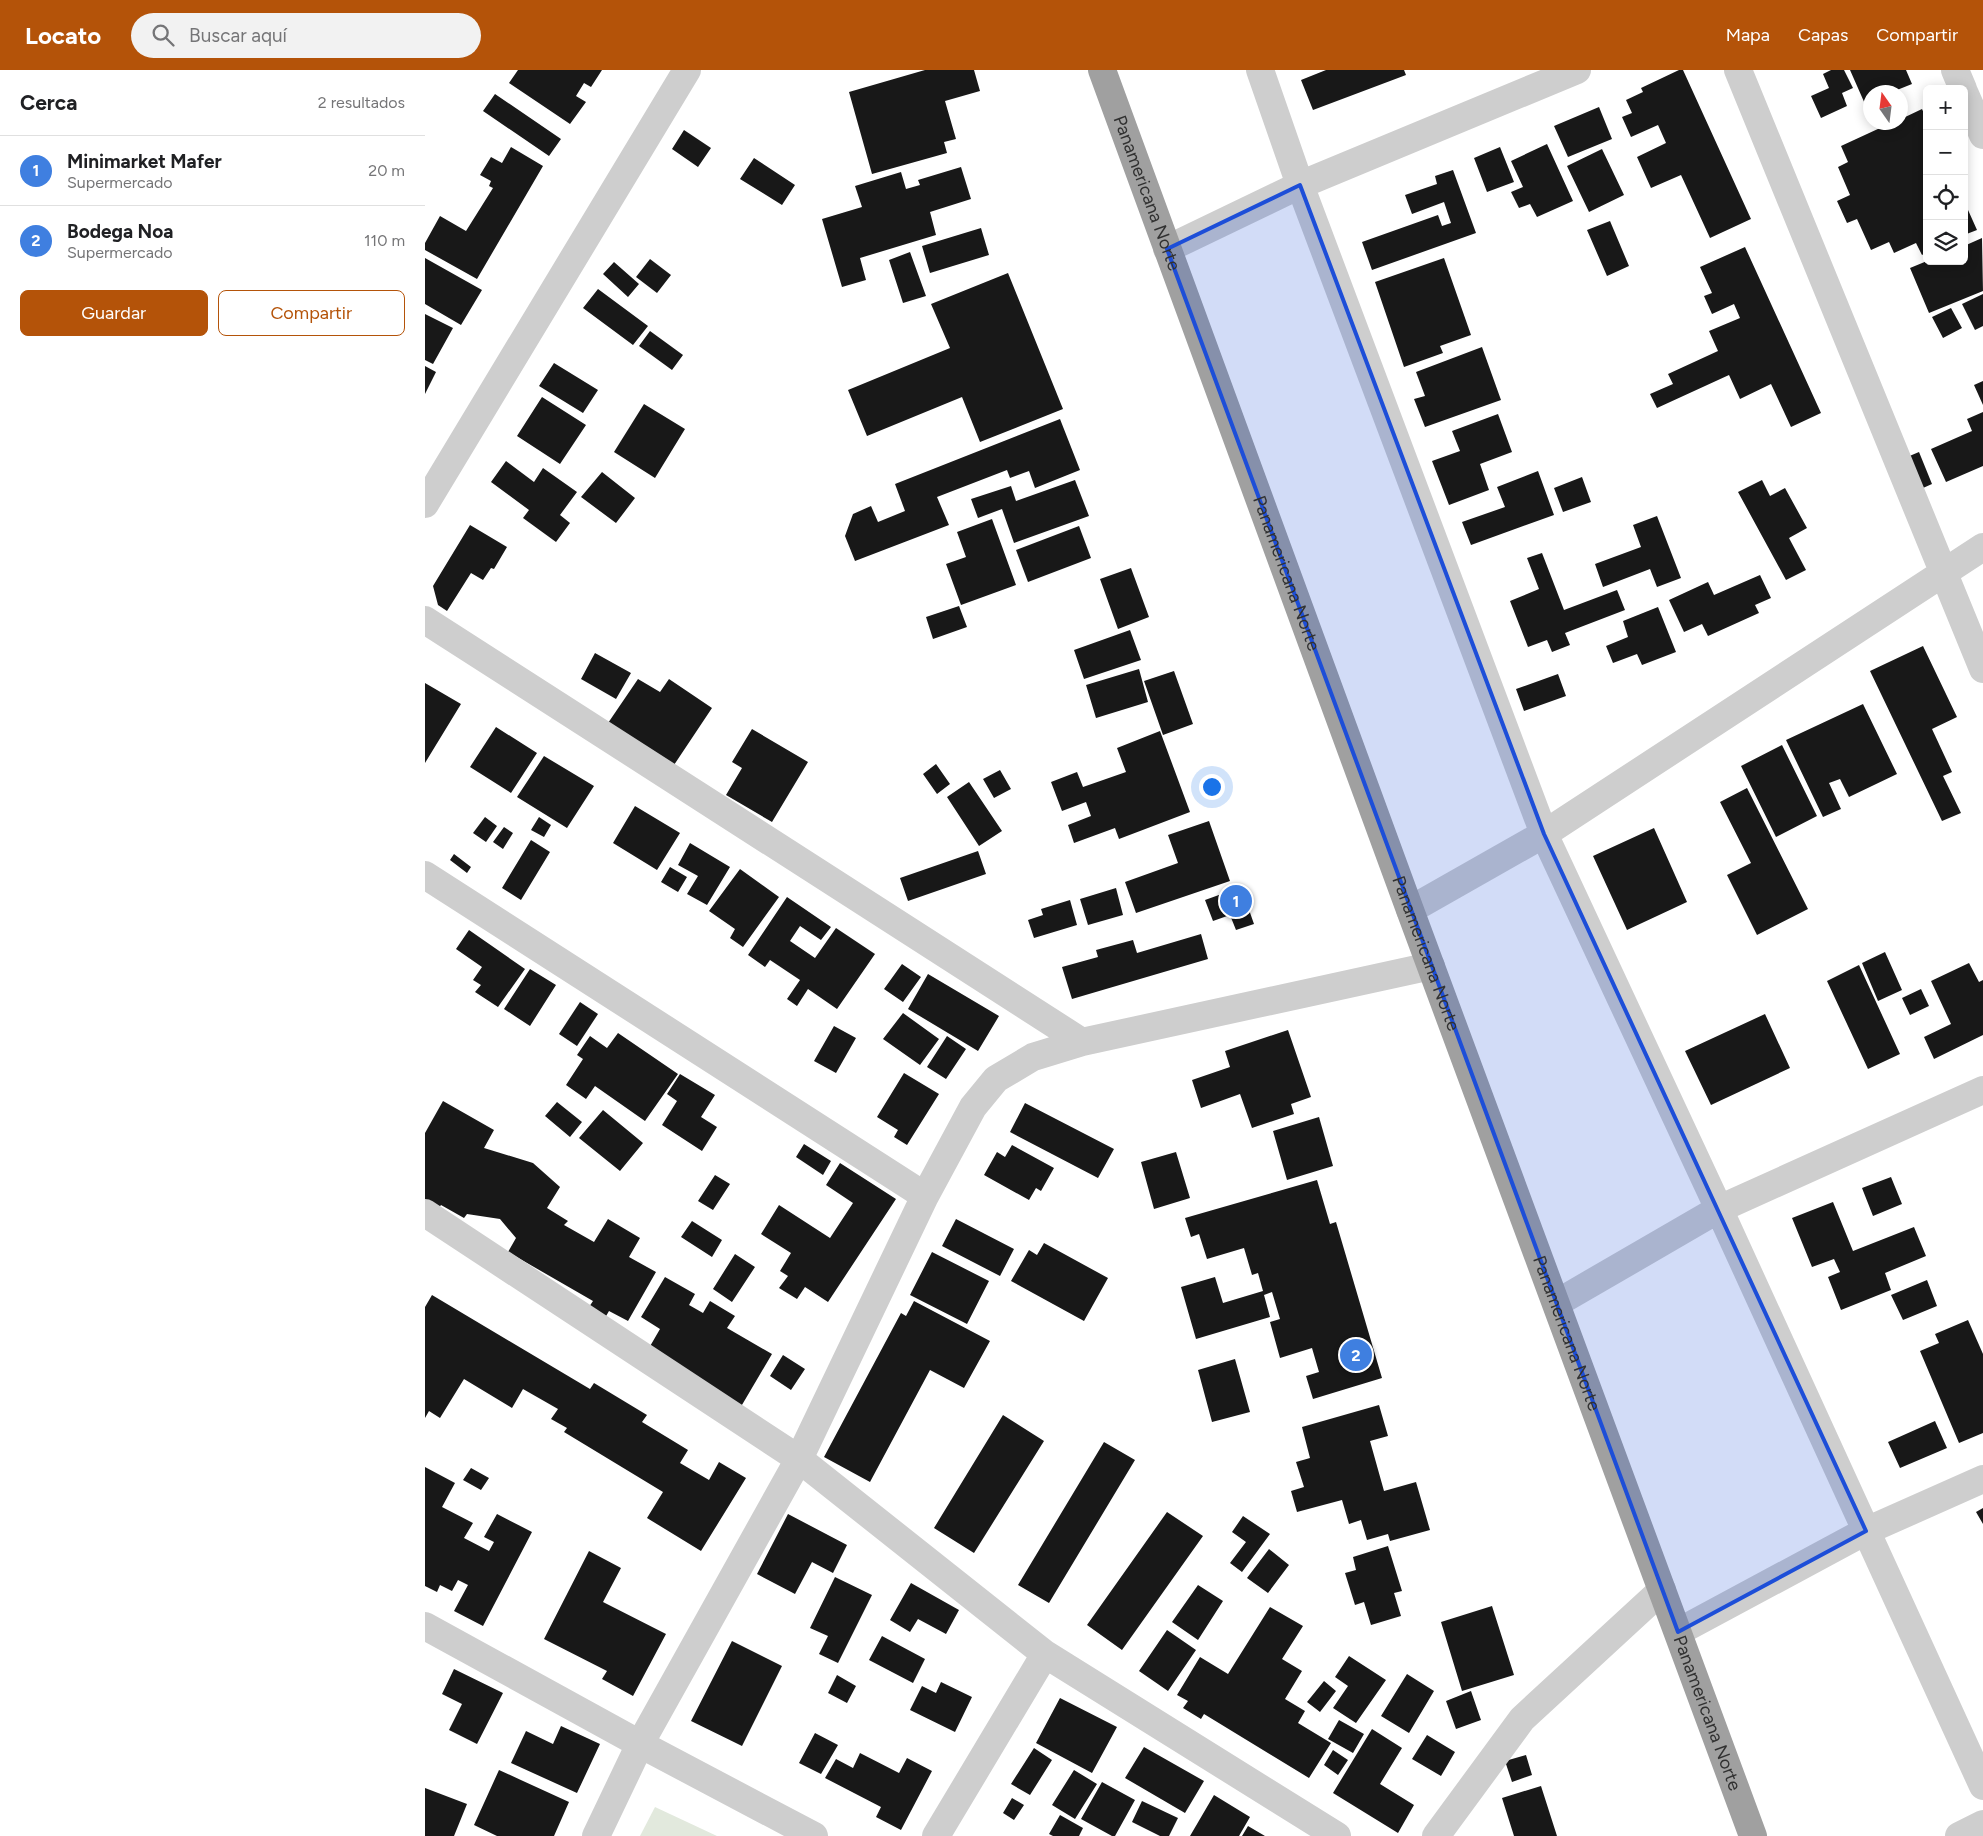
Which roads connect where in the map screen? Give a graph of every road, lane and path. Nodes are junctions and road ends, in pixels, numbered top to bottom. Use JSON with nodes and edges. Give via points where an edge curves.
{"nodes":[{"id":1,"x":687,"y":70,"type":"edge"},
{"id":2,"x":1102,"y":70,"type":"edge"},
{"id":3,"x":1260,"y":70,"type":"edge"},
{"id":4,"x":1577,"y":70,"type":"edge"},
{"id":5,"x":1738,"y":70,"type":"edge"},
{"id":6,"x":1955,"y":70,"type":"edge"},
{"id":7,"x":1962,"y":85,"type":"edge"},
{"id":8,"x":1968,"y":99,"type":"edge"},
{"id":9,"x":1983,"y":135,"type":"edge"},
{"id":10,"x":1300,"y":185,"type":"junction"},
{"id":11,"x":1167,"y":248,"type":"junction"},
{"id":12,"x":425,"y":504,"type":"edge"},
{"id":13,"x":1983,"y":547,"type":"edge"},
{"id":14,"x":1944,"y":573,"type":"junction"},
{"id":15,"x":425,"y":620,"type":"edge"},
{"id":16,"x":1983,"y":669,"type":"edge"},
{"id":17,"x":1544,"y":834,"type":"junction"},
{"id":18,"x":425,"y":875,"type":"edge"},
{"id":19,"x":1410,"y":910,"type":"junction"},
{"id":20,"x":1431,"y":966,"type":"junction"},
{"id":21,"x":1082,"y":1042,"type":"junction"},
{"id":22,"x":1983,"y":1090,"type":"edge"},
{"id":23,"x":925,"y":1196,"type":"junction"},
{"id":24,"x":1719,"y":1209,"type":"junction"},
{"id":25,"x":425,"y":1213,"type":"edge"},
{"id":26,"x":1557,"y":1303,"type":"junction"},
{"id":27,"x":799,"y":1460,"type":"junction"},
{"id":28,"x":1983,"y":1478,"type":"edge"},
{"id":29,"x":1866,"y":1531,"type":"junction"},
{"id":30,"x":1662,"y":1590,"type":"junction"},
{"id":31,"x":425,"y":1626,"type":"edge"},
{"id":32,"x":1678,"y":1632,"type":"junction"},
{"id":33,"x":1045,"y":1654,"type":"junction"},
{"id":34,"x":640,"y":1744,"type":"junction"},
{"id":35,"x":1983,"y":1786,"type":"edge"},
{"id":36,"x":1983,"y":1824,"type":"edge"},
{"id":37,"x":595,"y":1836,"type":"edge"},
{"id":38,"x":814,"y":1836,"type":"edge"},
{"id":39,"x":936,"y":1836,"type":"edge"},
{"id":40,"x":1337,"y":1836,"type":"edge"},
{"id":41,"x":1436,"y":1836,"type":"edge"},
{"id":42,"x":1753,"y":1836,"type":"edge"},
{"id":43,"x":1959,"y":1836,"type":"edge"}],
"edges":[{"from":1,"to":12,"type":"street"},
{"from":2,"to":11,"type":"highway","name":"Panamericana Norte"},
{"from":3,"to":10,"type":"street"},
{"from":4,"to":10,"type":"street"},
{"from":5,"to":14,"type":"street"},
{"from":6,"to":7,"type":"street"},
{"from":8,"to":9,"type":"street"},
{"from":10,"to":11,"type":"street"},
{"from":10,"to":17,"type":"street"},
{"from":11,"to":19,"type":"highway","name":"Panamericana Norte"},
{"from":13,"to":14,"type":"street"},
{"from":14,"to":16,"type":"street"},
{"from":14,"to":17,"type":"street"},
{"from":15,"to":21,"type":"street"},
{"from":17,"to":19,"type":"street"},
{"from":17,"to":24,"type":"street"},
{"from":18,"to":23,"type":"street"},
{"from":19,"to":20,"type":"highway","name":"Panamericana Norte"},
{"from":20,"to":21,"type":"street"},
{"from":20,"to":26,"type":"highway","name":"Panamericana Norte"},
{"from":21,"to":23,"type":"street","via":[[1033,1057],[996,1079],[973,1107]]},
{"from":22,"to":24,"type":"street"},
{"from":23,"to":27,"type":"street"},
{"from":24,"to":26,"type":"street"},
{"from":24,"to":29,"type":"street"},
{"from":25,"to":27,"type":"street"},
{"from":26,"to":30,"type":"highway","name":"Panamericana Norte"},
{"from":27,"to":33,"type":"street"},
{"from":27,"to":34,"type":"street"},
{"from":28,"to":29,"type":"street"},
{"from":29,"to":32,"type":"street"},
{"from":29,"to":35,"type":"street"},
{"from":30,"to":32,"type":"highway","name":"Panamericana Norte"},
{"from":30,"to":41,"type":"street","via":[[1522,1719]]},
{"from":31,"to":34,"type":"street"},
{"from":32,"to":42,"type":"highway","name":"Panamericana Norte"},
{"from":33,"to":39,"type":"street"},
{"from":33,"to":40,"type":"street"},
{"from":34,"to":37,"type":"street"},
{"from":34,"to":38,"type":"street"},
{"from":36,"to":43,"type":"street"}]}
